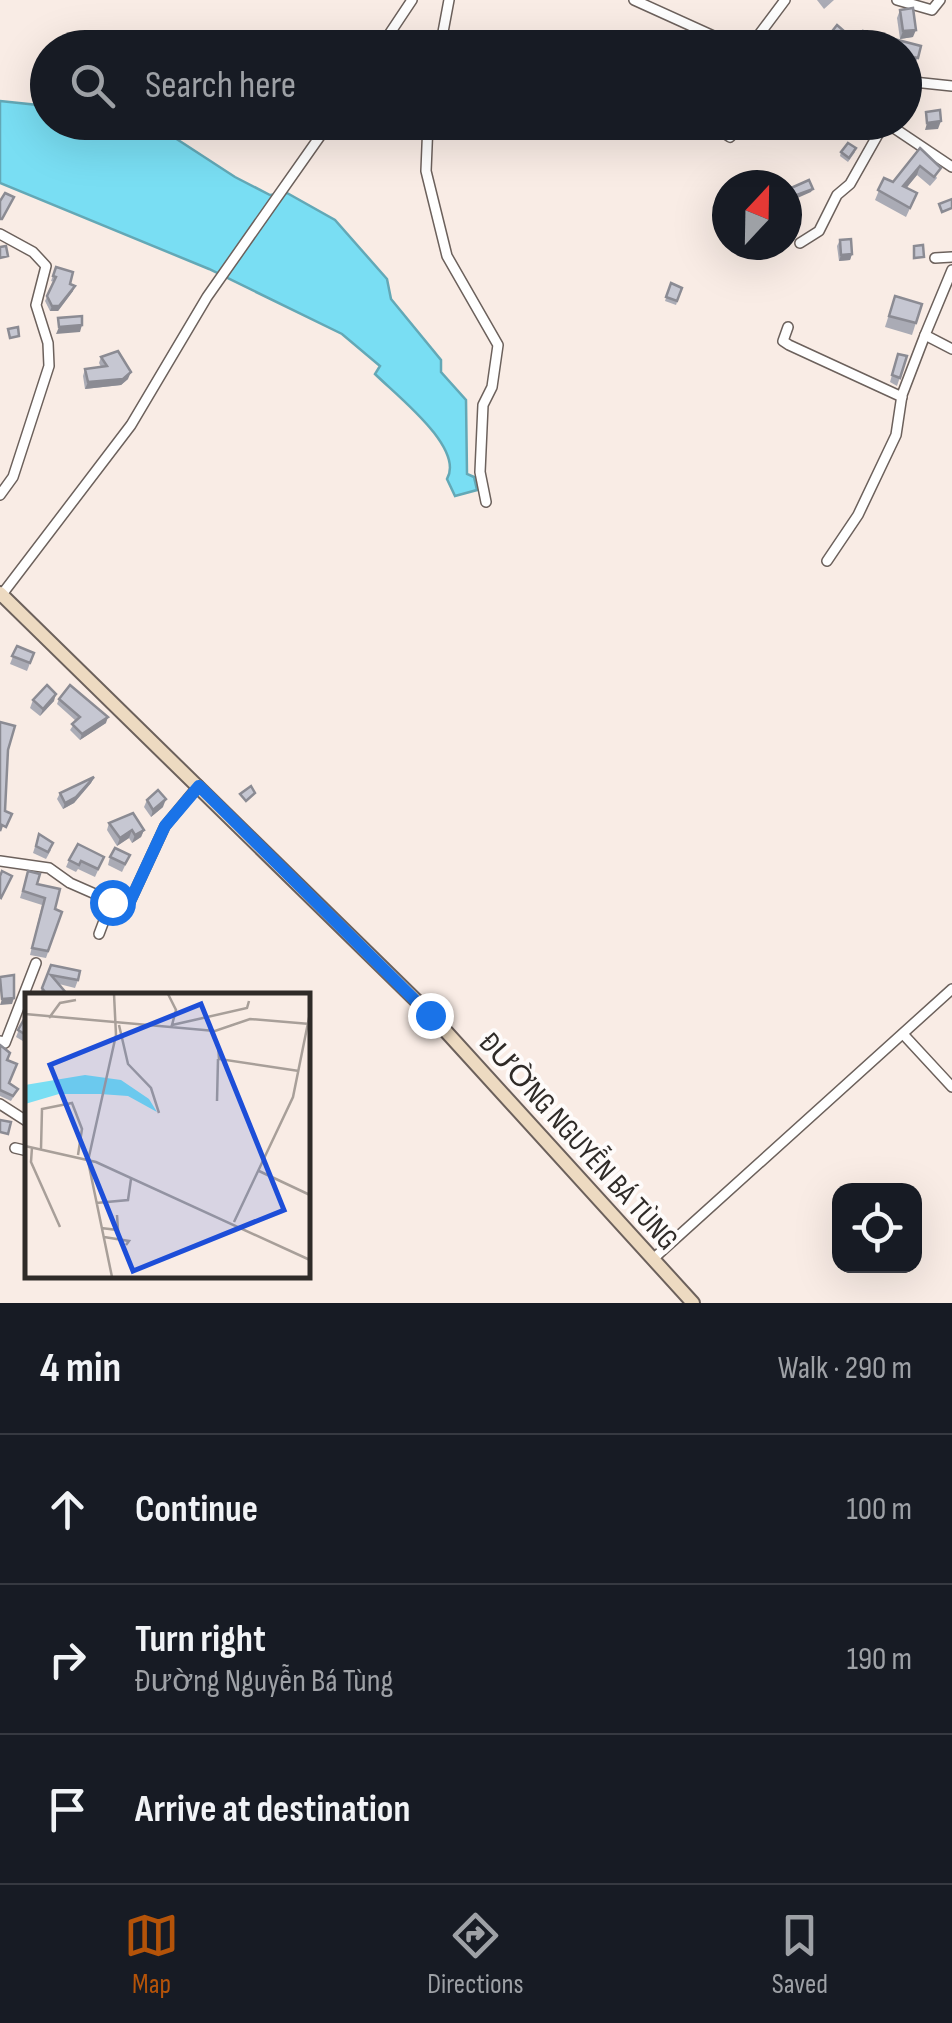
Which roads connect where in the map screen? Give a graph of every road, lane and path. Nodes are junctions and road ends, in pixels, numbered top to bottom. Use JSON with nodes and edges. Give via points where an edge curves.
{"nodes":[{"id":1,"x":412,"y":0,"type":"edge"},
{"id":2,"x":448,"y":0,"type":"edge"},
{"id":3,"x":634,"y":0,"type":"edge"},
{"id":4,"x":785,"y":0,"type":"edge"},
{"id":5,"x":897,"y":0,"type":"edge"},
{"id":6,"x":940,"y":0,"type":"edge"},
{"id":7,"x":392,"y":30,"type":"edge"},
{"id":8,"x":443,"y":30,"type":"edge"},
{"id":9,"x":700,"y":30,"type":"edge"},
{"id":10,"x":762,"y":30,"type":"edge"},
{"id":11,"x":922,"y":84,"type":"edge"},
{"id":12,"x":952,"y":86,"type":"edge"},
{"id":13,"x":318,"y":140,"type":"edge"},
{"id":14,"x":427,"y":140,"type":"edge"},
{"id":15,"x":875,"y":140,"type":"edge"},
{"id":16,"x":911,"y":140,"type":"edge"},
{"id":17,"x":952,"y":168,"type":"edge"},
{"id":18,"x":0,"y":234,"type":"edge"},
{"id":19,"x":802,"y":242,"type":"edge"},
{"id":20,"x":952,"y":257,"type":"edge"},
{"id":21,"x":935,"y":258,"type":"dead end"},
{"id":22,"x":952,"y":270,"type":"edge"},
{"id":23,"x":788,"y":327,"type":"dead end"},
{"id":24,"x":925,"y":335,"type":"junction"},
{"id":25,"x":952,"y":349,"type":"edge"},
{"id":26,"x":902,"y":397,"type":"junction"},
{"id":27,"x":0,"y":495,"type":"edge"},
{"id":28,"x":486,"y":502,"type":"dead end"},
{"id":29,"x":827,"y":561,"type":"dead end"},
{"id":30,"x":0,"y":595,"type":"edge"},
{"id":31,"x":202,"y":788,"type":"junction"},
{"id":32,"x":0,"y":860,"type":"edge"},
{"id":33,"x":112,"y":902,"type":"junction"},
{"id":34,"x":99,"y":934,"type":"dead end"},
{"id":35,"x":36,"y":963,"type":"dead end"},
{"id":36,"x":952,"y":989,"type":"edge"},
{"id":37,"x":903,"y":1034,"type":"junction"},
{"id":38,"x":0,"y":1041,"type":"edge"},
{"id":39,"x":952,"y":1087,"type":"edge"},
{"id":40,"x":0,"y":1104,"type":"edge"},
{"id":41,"x":25,"y":1120,"type":"edge"},
{"id":42,"x":15,"y":1148,"type":"dead end"},
{"id":43,"x":25,"y":1150,"type":"edge"},
{"id":44,"x":653,"y":1259,"type":"junction"},
{"id":45,"x":693,"y":1303,"type":"edge"}],
"edges":[{"from":1,"to":7,"type":"street"},
{"from":2,"to":8,"type":"street"},
{"from":3,"to":9,"type":"street"},
{"from":4,"to":10,"type":"street"},
{"from":5,"to":6,"type":"street","via":[[932,10]]},
{"from":11,"to":12,"type":"street"},
{"from":13,"to":30,"type":"street","via":[[207,297],[131,425]]},
{"from":14,"to":28,"type":"street","via":[[426,167],[447,256],[498,345],[482,405]]},
{"from":15,"to":19,"type":"street","via":[[817,234]]},
{"from":16,"to":17,"type":"street"},
{"from":18,"to":27,"type":"street","via":[[46,266],[36,305],[49,354],[36,416]]},
{"from":20,"to":21,"type":"street"},
{"from":22,"to":24,"type":"street"},
{"from":23,"to":26,"type":"street","via":[[783,341],[789,345]]},
{"from":24,"to":25,"type":"street"},
{"from":24,"to":26,"type":"street"},
{"from":26,"to":29,"type":"street","via":[[896,435],[858,515]]},
{"from":30,"to":31,"type":"main road","name":"ĐƯỜNG NGUYỄN BÁ TÙNG"},
{"from":31,"to":33,"type":"street","via":[[165,826],[127,908]]},
{"from":31,"to":44,"type":"main road","name":"ĐƯỜNG NGUYỄN BÁ TÙNG","via":[[430,1015]]},
{"from":32,"to":33,"type":"street","via":[[49,868]]},
{"from":33,"to":34,"type":"street"},
{"from":35,"to":38,"type":"street","via":[[5,1043]]},
{"from":36,"to":37,"type":"street"},
{"from":37,"to":39,"type":"street"},
{"from":37,"to":44,"type":"street"},
{"from":40,"to":41,"type":"street"},
{"from":42,"to":43,"type":"street"},
{"from":44,"to":45,"type":"main road","name":"ĐƯỜNG NGUYỄN BÁ TÙNG"}]}
